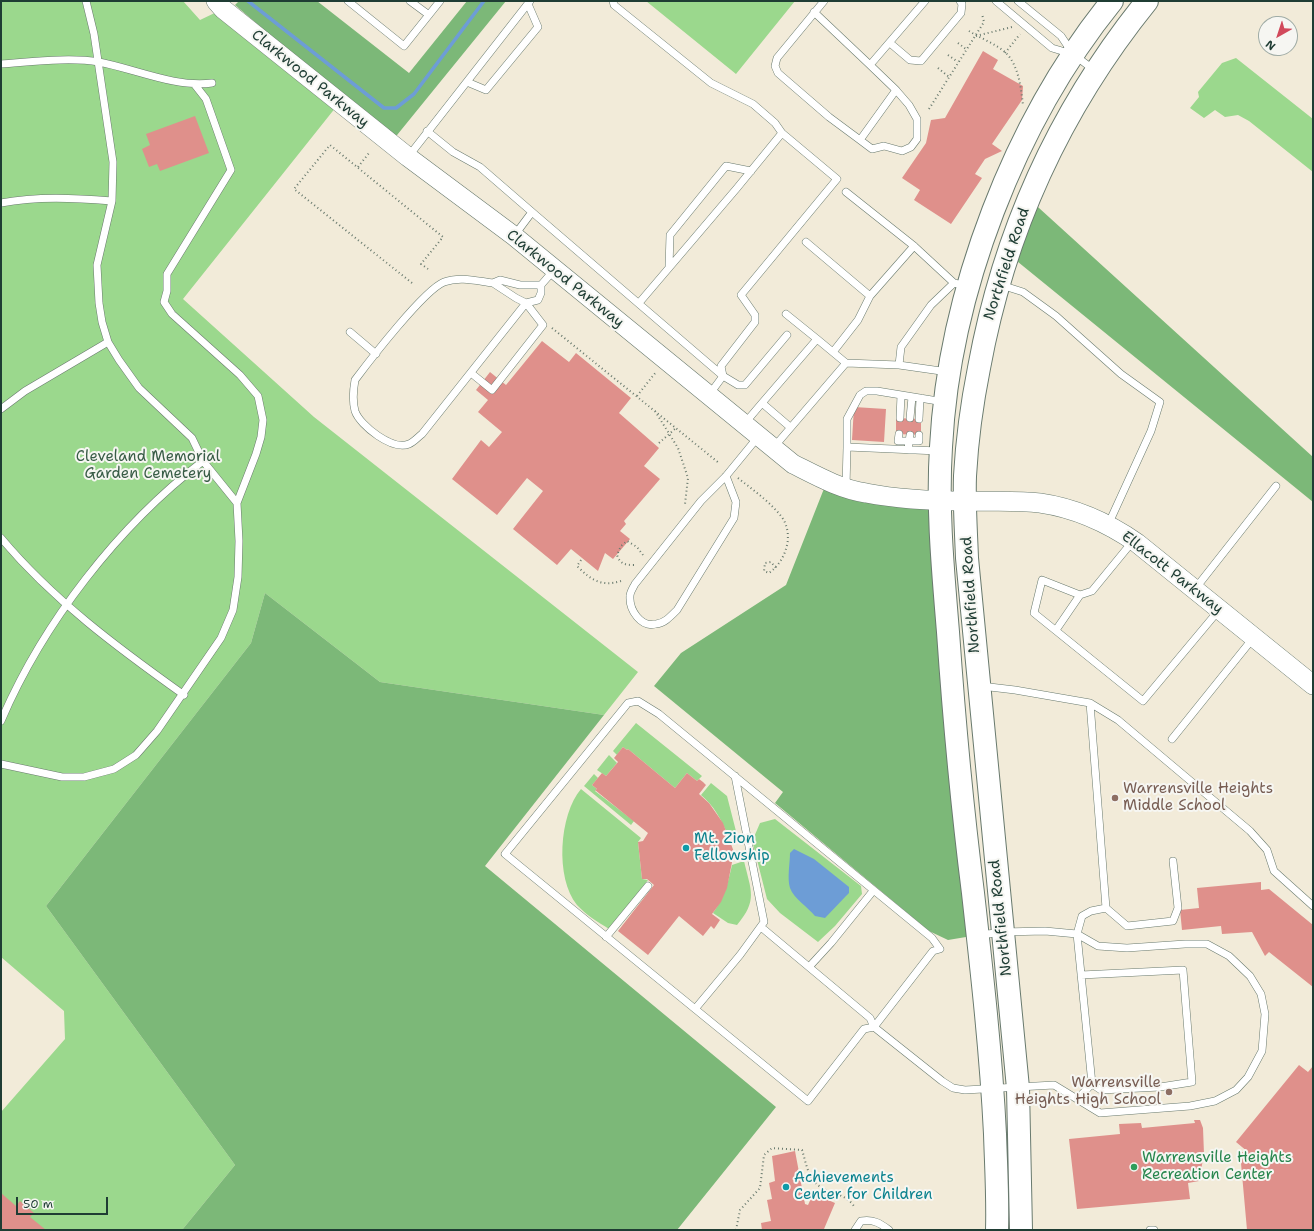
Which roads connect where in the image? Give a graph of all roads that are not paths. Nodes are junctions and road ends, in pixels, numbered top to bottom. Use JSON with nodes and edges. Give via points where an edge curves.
{"nodes":[{"id":1,"x":86,"y":1,"type":"edge"},
{"id":2,"x":216,"y":1,"type":"edge"},
{"id":3,"x":348,"y":1,"type":"edge"},
{"id":4,"x":410,"y":1,"type":"edge"},
{"id":5,"x":440,"y":1,"type":"edge"},
{"id":6,"x":613,"y":1,"type":"edge"},
{"id":7,"x":824,"y":1,"type":"edge"},
{"id":8,"x":925,"y":1,"type":"edge"},
{"id":9,"x":960,"y":1,"type":"edge"},
{"id":10,"x":996,"y":1,"type":"edge"},
{"id":11,"x":1018,"y":1,"type":"edge"},
{"id":12,"x":1112,"y":1,"type":"edge"},
{"id":13,"x":1147,"y":1,"type":"edge"},
{"id":14,"x":529,"y":3,"type":"edge"},
{"id":15,"x":814,"y":12,"type":"junction"},
{"id":16,"x":428,"y":15,"type":"junction"},
{"id":17,"x":890,"y":43,"type":"junction"},
{"id":18,"x":1073,"y":54,"type":"junction"},
{"id":19,"x":97,"y":62,"type":"junction"},
{"id":20,"x":1,"y":64,"type":"edge"},
{"id":21,"x":870,"y":65,"type":"junction"},
{"id":22,"x":1095,"y":71,"type":"junction"},
{"id":23,"x":467,"y":82,"type":"junction"},
{"id":24,"x":212,"y":83,"type":"dead end"},
{"id":25,"x":195,"y":85,"type":"junction"},
{"id":26,"x":896,"y":90,"type":"junction"},
{"id":27,"x":427,"y":131,"type":"junction"},
{"id":28,"x":782,"y":133,"type":"junction"},
{"id":29,"x":860,"y":140,"type":"junction"},
{"id":30,"x":408,"y":157,"type":"junction"},
{"id":31,"x":751,"y":171,"type":"junction"},
{"id":32,"x":846,"y":192,"type":"dead end"},
{"id":33,"x":112,"y":201,"type":"junction"},
{"id":34,"x":1,"y":203,"type":"edge"},
{"id":35,"x":532,"y":212,"type":"junction"},
{"id":36,"x":514,"y":236,"type":"junction"},
{"id":37,"x":806,"y":242,"type":"dead end"},
{"id":38,"x":914,"y":246,"type":"junction"},
{"id":39,"x":670,"y":267,"type":"junction"},
{"id":40,"x":555,"y":270,"type":"junction"},
{"id":41,"x":493,"y":283,"type":"junction"},
{"id":42,"x":997,"y":284,"type":"junction"},
{"id":43,"x":541,"y":285,"type":"junction"},
{"id":44,"x":961,"y":285,"type":"junction"},
{"id":45,"x":870,"y":296,"type":"junction"},
{"id":46,"x":526,"y":303,"type":"junction"},
{"id":47,"x":639,"y":303,"type":"junction"},
{"id":48,"x":786,"y":314,"type":"dead end"},
{"id":49,"x":350,"y":332,"type":"dead end"},
{"id":50,"x":788,"y":335,"type":"dead end"},
{"id":51,"x":817,"y":339,"type":"junction"},
{"id":52,"x":108,"y":342,"type":"junction"},
{"id":53,"x":832,"y":352,"type":"junction"},
{"id":54,"x":376,"y":354,"type":"junction"},
{"id":55,"x":846,"y":363,"type":"junction"},
{"id":56,"x":899,"y":365,"type":"junction"},
{"id":57,"x":950,"y":372,"type":"junction"},
{"id":58,"x":471,"y":373,"type":"junction"},
{"id":59,"x":723,"y":376,"type":"junction"},
{"id":60,"x":708,"y":395,"type":"junction"},
{"id":61,"x":901,"y":395,"type":"junction"},
{"id":62,"x":912,"y":397,"type":"junction"},
{"id":63,"x":920,"y":398,"type":"junction"},
{"id":64,"x":946,"y":402,"type":"junction"},
{"id":65,"x":762,"y":403,"type":"junction"},
{"id":66,"x":1,"y":409,"type":"edge"},
{"id":67,"x":900,"y":418,"type":"dead end"},
{"id":68,"x":910,"y":418,"type":"dead end"},
{"id":69,"x":919,"y":419,"type":"dead end"},
{"id":70,"x":744,"y":425,"type":"junction"},
{"id":71,"x":790,"y":427,"type":"junction"},
{"id":72,"x":899,"y":434,"type":"dead end"},
{"id":73,"x":919,"y":435,"type":"dead end"},
{"id":74,"x":758,"y":437,"type":"junction"},
{"id":75,"x":909,"y":438,"type":"junction"},
{"id":76,"x":847,"y":447,"type":"junction"},
{"id":77,"x":772,"y":449,"type":"junction"},
{"id":78,"x":908,"y":450,"type":"junction"},
{"id":79,"x":941,"y":451,"type":"junction"},
{"id":80,"x":203,"y":461,"type":"junction"},
{"id":81,"x":726,"y":476,"type":"junction"},
{"id":82,"x":1276,"y":486,"type":"dead end"},
{"id":83,"x":846,"y":488,"type":"junction"},
{"id":84,"x":939,"y":499,"type":"junction"},
{"id":85,"x":965,"y":501,"type":"junction"},
{"id":86,"x":237,"y":503,"type":"junction"},
{"id":87,"x":1108,"y":525,"type":"junction"},
{"id":88,"x":1,"y":538,"type":"edge"},
{"id":89,"x":1134,"y":541,"type":"junction"},
{"id":90,"x":1195,"y":590,"type":"junction"},
{"id":91,"x":1080,"y":595,"type":"junction"},
{"id":92,"x":67,"y":606,"type":"junction"},
{"id":93,"x":1220,"y":609,"type":"junction"},
{"id":94,"x":1056,"y":630,"type":"junction"},
{"id":95,"x":1254,"y":637,"type":"junction"},
{"id":96,"x":1313,"y":685,"type":"edge"},
{"id":97,"x":978,"y":686,"type":"junction"},
{"id":98,"x":184,"y":695,"type":"junction"},
{"id":99,"x":1090,"y":703,"type":"junction"},
{"id":100,"x":1,"y":721,"type":"edge"},
{"id":101,"x":1172,"y":739,"type":"dead end"},
{"id":102,"x":1,"y":764,"type":"edge"},
{"id":103,"x":735,"y":776,"type":"junction"},
{"id":104,"x":1173,"y":861,"type":"dead end"},
{"id":105,"x":648,"y":886,"type":"dead end"},
{"id":106,"x":873,"y":891,"type":"junction"},
{"id":107,"x":1313,"y":906,"type":"edge"},
{"id":108,"x":1106,"y":908,"type":"junction"},
{"id":109,"x":761,"y":927,"type":"junction"},
{"id":110,"x":1003,"y":932,"type":"junction"},
{"id":111,"x":1077,"y":934,"type":"junction"},
{"id":112,"x":978,"y":935,"type":"junction"},
{"id":113,"x":606,"y":937,"type":"junction"},
{"id":114,"x":809,"y":967,"type":"junction"},
{"id":115,"x":1081,"y":975,"type":"junction"},
{"id":116,"x":695,"y":1009,"type":"junction"},
{"id":117,"x":874,"y":1028,"type":"junction"},
{"id":118,"x":1092,"y":1084,"type":"junction"},
{"id":119,"x":1018,"y":1088,"type":"junction"},
{"id":120,"x":992,"y":1090,"type":"junction"},
{"id":121,"x":1078,"y":1098,"type":"junction"},
{"id":122,"x":855,"y":1230,"type":"edge"},
{"id":123,"x":890,"y":1230,"type":"edge"},
{"id":124,"x":997,"y":1230,"type":"edge"},
{"id":125,"x":1021,"y":1230,"type":"edge"},
{"id":126,"x":1150,"y":1230,"type":"edge"},
{"id":127,"x":1154,"y":1230,"type":"edge"}],
"edges":[{"from":1,"to":19,"type":"lane","via":[[94,34]]},
{"from":2,"to":30,"type":"street","name":"Clarkwood Parkway"},
{"from":3,"to":16,"type":"lane","via":[[404,46]]},
{"from":4,"to":16,"type":"lane"},
{"from":5,"to":16,"type":"lane"},
{"from":6,"to":28,"type":"lane","via":[[614,5],[711,83],[753,104]]},
{"from":7,"to":15,"type":"lane"},
{"from":8,"to":17,"type":"lane"},
{"from":9,"to":17,"type":"lane","via":[[961,13],[921,61],[910,60]]},
{"from":10,"to":18,"type":"lane","via":[[1052,48]]},
{"from":11,"to":18,"type":"lane","via":[[1061,36]]},
{"from":12,"to":18,"type":"main road","name":"Northfield Road"},
{"from":13,"to":22,"type":"main road","name":"Northfield Road"},
{"from":14,"to":23,"type":"lane"},
{"from":14,"to":23,"type":"lane","via":[[538,27],[486,90]]},
{"from":15,"to":21,"type":"lane"},
{"from":15,"to":29,"type":"lane","via":[[777,58],[775,66],[778,73],[794,88]]},
{"from":17,"to":21,"type":"lane"},
{"from":18,"to":22,"type":"lane"},
{"from":18,"to":44,"type":"main road","name":"Northfield Road","via":[[1016,157]]},
{"from":19,"to":20,"type":"lane"},
{"from":19,"to":25,"type":"lane"},
{"from":19,"to":33,"type":"lane","via":[[113,162]]},
{"from":21,"to":26,"type":"lane"},
{"from":22,"to":42,"type":"main road","name":"Northfield Road","via":[[1059,131],[1041,168],[1018,222]]},
{"from":23,"to":27,"type":"lane"},
{"from":24,"to":25,"type":"lane"},
{"from":25,"to":86,"type":"lane","via":[[206,99],[232,170],[166,274],[168,291],[164,302],[172,314],[240,376],[258,396],[263,420],[261,437]]},
{"from":26,"to":29,"type":"lane"},
{"from":26,"to":29,"type":"lane","via":[[910,106],[917,120],[917,139],[912,147],[902,151],[884,146],[872,149]]},
{"from":27,"to":30,"type":"lane"},
{"from":27,"to":35,"type":"lane","via":[[453,152],[480,168]]},
{"from":28,"to":31,"type":"lane"},
{"from":28,"to":59,"type":"lane","via":[[837,179],[740,295],[755,315],[755,322],[721,366]]},
{"from":30,"to":36,"type":"street","name":"Clarkwood Parkway"},
{"from":31,"to":39,"type":"lane"},
{"from":31,"to":39,"type":"lane","via":[[726,166],[670,235]]},
{"from":32,"to":38,"type":"lane"},
{"from":33,"to":34,"type":"lane","via":[[44,199]]},
{"from":33,"to":52,"type":"lane","via":[[97,266],[99,303]]},
{"from":35,"to":36,"type":"lane"},
{"from":35,"to":47,"type":"lane"},
{"from":36,"to":40,"type":"street","name":"Clarkwood Parkway"},
{"from":37,"to":45,"type":"lane"},
{"from":38,"to":44,"type":"lane"},
{"from":38,"to":45,"type":"lane"},
{"from":39,"to":47,"type":"lane"},
{"from":40,"to":43,"type":"lane"},
{"from":40,"to":60,"type":"street","name":"Clarkwood Parkway"},
{"from":41,"to":43,"type":"lane","via":[[500,280],[520,285]]},
{"from":41,"to":46,"type":"lane"},
{"from":41,"to":54,"type":"lane","via":[[463,279],[444,282],[428,293]]},
{"from":42,"to":85,"type":"main road","name":"Northfield Road","via":[[974,394],[965,476]]},
{"from":42,"to":87,"type":"lane","via":[[1023,292],[1056,316],[1121,374],[1160,402],[1151,431]]},
{"from":43,"to":46,"type":"lane","via":[[538,300]]},
{"from":44,"to":56,"type":"lane","via":[[931,305],[901,347]]},
{"from":44,"to":57,"type":"main road","name":"Northfield Road"},
{"from":45,"to":53,"type":"lane","via":[[858,320]]},
{"from":46,"to":58,"type":"lane"},
{"from":46,"to":58,"type":"lane","via":[[543,325],[492,390]]},
{"from":47,"to":59,"type":"lane"},
{"from":48,"to":51,"type":"lane"},
{"from":49,"to":54,"type":"lane"},
{"from":50,"to":59,"type":"lane","via":[[745,385],[738,385]]},
{"from":51,"to":53,"type":"lane"},
{"from":51,"to":65,"type":"lane"},
{"from":52,"to":66,"type":"lane","via":[[30,388]]},
{"from":52,"to":80,"type":"lane","via":[[139,388],[192,438]]},
{"from":53,"to":55,"type":"lane"},
{"from":54,"to":58,"type":"lane","via":[[355,380],[352,393],[356,411],[362,422],[394,445],[409,444],[422,434]]},
{"from":55,"to":56,"type":"lane"},
{"from":55,"to":71,"type":"lane"},
{"from":56,"to":57,"type":"lane"},
{"from":57,"to":64,"type":"main road","name":"Northfield Road"},
{"from":59,"to":60,"type":"lane"},
{"from":60,"to":70,"type":"street","name":"Clarkwood Parkway"},
{"from":61,"to":62,"type":"lane"},
{"from":61,"to":67,"type":"lane"},
{"from":61,"to":76,"type":"lane","via":[[877,391],[866,391],[860,395],[847,419]]},
{"from":62,"to":63,"type":"lane"},
{"from":62,"to":68,"type":"lane"},
{"from":63,"to":64,"type":"lane"},
{"from":63,"to":69,"type":"lane"},
{"from":64,"to":79,"type":"main road","name":"Northfield Road"},
{"from":65,"to":70,"type":"lane"},
{"from":65,"to":71,"type":"lane"},
{"from":70,"to":74,"type":"street","name":"Clarkwood Parkway"},
{"from":71,"to":77,"type":"lane"},
{"from":72,"to":75,"type":"lane","via":[[898,441]]},
{"from":73,"to":75,"type":"lane","via":[[918,441]]},
{"from":74,"to":77,"type":"street","name":"Clarkwood Parkway"},
{"from":74,"to":81,"type":"lane"},
{"from":75,"to":78,"type":"lane"},
{"from":76,"to":78,"type":"lane"},
{"from":76,"to":83,"type":"lane"},
{"from":77,"to":83,"type":"street","name":"Clarkwood Parkway","via":[[793,464]]},
{"from":78,"to":79,"type":"lane"},
{"from":79,"to":84,"type":"main road","name":"Northfield Road"},
{"from":80,"to":86,"type":"lane"},
{"from":80,"to":92,"type":"lane","via":[[184,475],[124,532]]},
{"from":81,"to":81,"type":"lane","via":[[701,501],[635,584],[630,595],[631,604],[635,615],[645,622],[655,625],[668,620],[677,610],[734,518],[736,502]]},
{"from":82,"to":90,"type":"lane"},
{"from":83,"to":84,"type":"street","name":"Clarkwood Parkway","via":[[873,494]]},
{"from":84,"to":85,"type":"street","name":"Ellacott Parkway"},
{"from":84,"to":112,"type":"main road","name":"Northfield Road","via":[[951,678]]},
{"from":85,"to":87,"type":"street","name":"Ellacott Parkway","via":[[1040,503],[1075,512]]},
{"from":85,"to":97,"type":"main road","name":"Northfield Road","via":[[967,558]]},
{"from":86,"to":98,"type":"lane","via":[[238,577],[233,610],[221,638]]},
{"from":87,"to":89,"type":"street","name":"Ellacott Parkway"},
{"from":88,"to":92,"type":"lane","via":[[19,560]]},
{"from":89,"to":90,"type":"street","name":"Ellacott Parkway"},
{"from":89,"to":91,"type":"lane","via":[[1092,591]]},
{"from":90,"to":93,"type":"street","name":"Ellacott Parkway"},
{"from":91,"to":94,"type":"lane"},
{"from":91,"to":94,"type":"lane","via":[[1042,580],[1034,612]]},
{"from":92,"to":98,"type":"lane"},
{"from":92,"to":100,"type":"lane","via":[[32,658]]},
{"from":93,"to":94,"type":"lane","via":[[1143,701]]},
{"from":93,"to":95,"type":"street","name":"Ellacott Parkway"},
{"from":95,"to":96,"type":"street","name":"Ellacott Parkway"},
{"from":95,"to":101,"type":"lane"},
{"from":97,"to":99,"type":"lane"},
{"from":97,"to":110,"type":"main road","name":"Northfield Road"},
{"from":98,"to":102,"type":"lane","via":[[158,731],[136,754],[114,769],[84,777],[62,777]]},
{"from":99,"to":107,"type":"lane","via":[[1118,720],[1250,831],[1267,850],[1274,871]]},
{"from":99,"to":108,"type":"lane"},
{"from":103,"to":106,"type":"lane"},
{"from":103,"to":109,"type":"lane","via":[[764,922]]},
{"from":103,"to":113,"type":"lane","via":[[659,714],[638,701],[628,704],[564,780],[505,854]]},
{"from":104,"to":108,"type":"lane","via":[[1178,908],[1173,921],[1127,926]]},
{"from":105,"to":113,"type":"lane"},
{"from":106,"to":114,"type":"lane"},
{"from":106,"to":117,"type":"lane","via":[[932,938],[940,949],[933,951]]},
{"from":108,"to":111,"type":"lane","via":[[1082,916]]},
{"from":109,"to":114,"type":"lane"},
{"from":109,"to":116,"type":"lane"},
{"from":110,"to":111,"type":"lane","via":[[1045,931]]},
{"from":110,"to":112,"type":"lane"},
{"from":110,"to":119,"type":"main road","name":"Northfield Road"},
{"from":111,"to":115,"type":"lane"},
{"from":111,"to":121,"type":"lane","via":[[1098,946],[1127,948],[1207,944],[1229,956],[1250,976],[1261,994],[1265,1014],[1262,1051],[1248,1076],[1236,1090],[1215,1101],[1190,1106],[1100,1113]]},
{"from":112,"to":120,"type":"main road","name":"Northfield Road"},
{"from":113,"to":116,"type":"lane"},
{"from":114,"to":117,"type":"lane","via":[[870,1018]]},
{"from":115,"to":118,"type":"lane"},
{"from":115,"to":118,"type":"lane","via":[[1183,970],[1192,1082],[1101,1090]]},
{"from":116,"to":117,"type":"lane","via":[[808,1101],[864,1029]]},
{"from":117,"to":120,"type":"lane","via":[[953,1088]]},
{"from":118,"to":121,"type":"lane"},
{"from":119,"to":120,"type":"lane"},
{"from":119,"to":121,"type":"lane","via":[[1054,1085]]},
{"from":119,"to":125,"type":"main road","name":"Northfield Road"},
{"from":120,"to":124,"type":"main road","name":"Northfield Road"},
{"from":122,"to":123,"type":"lane","via":[[861,1221],[870,1220]]},
{"from":126,"to":127,"type":"lane"}]}
